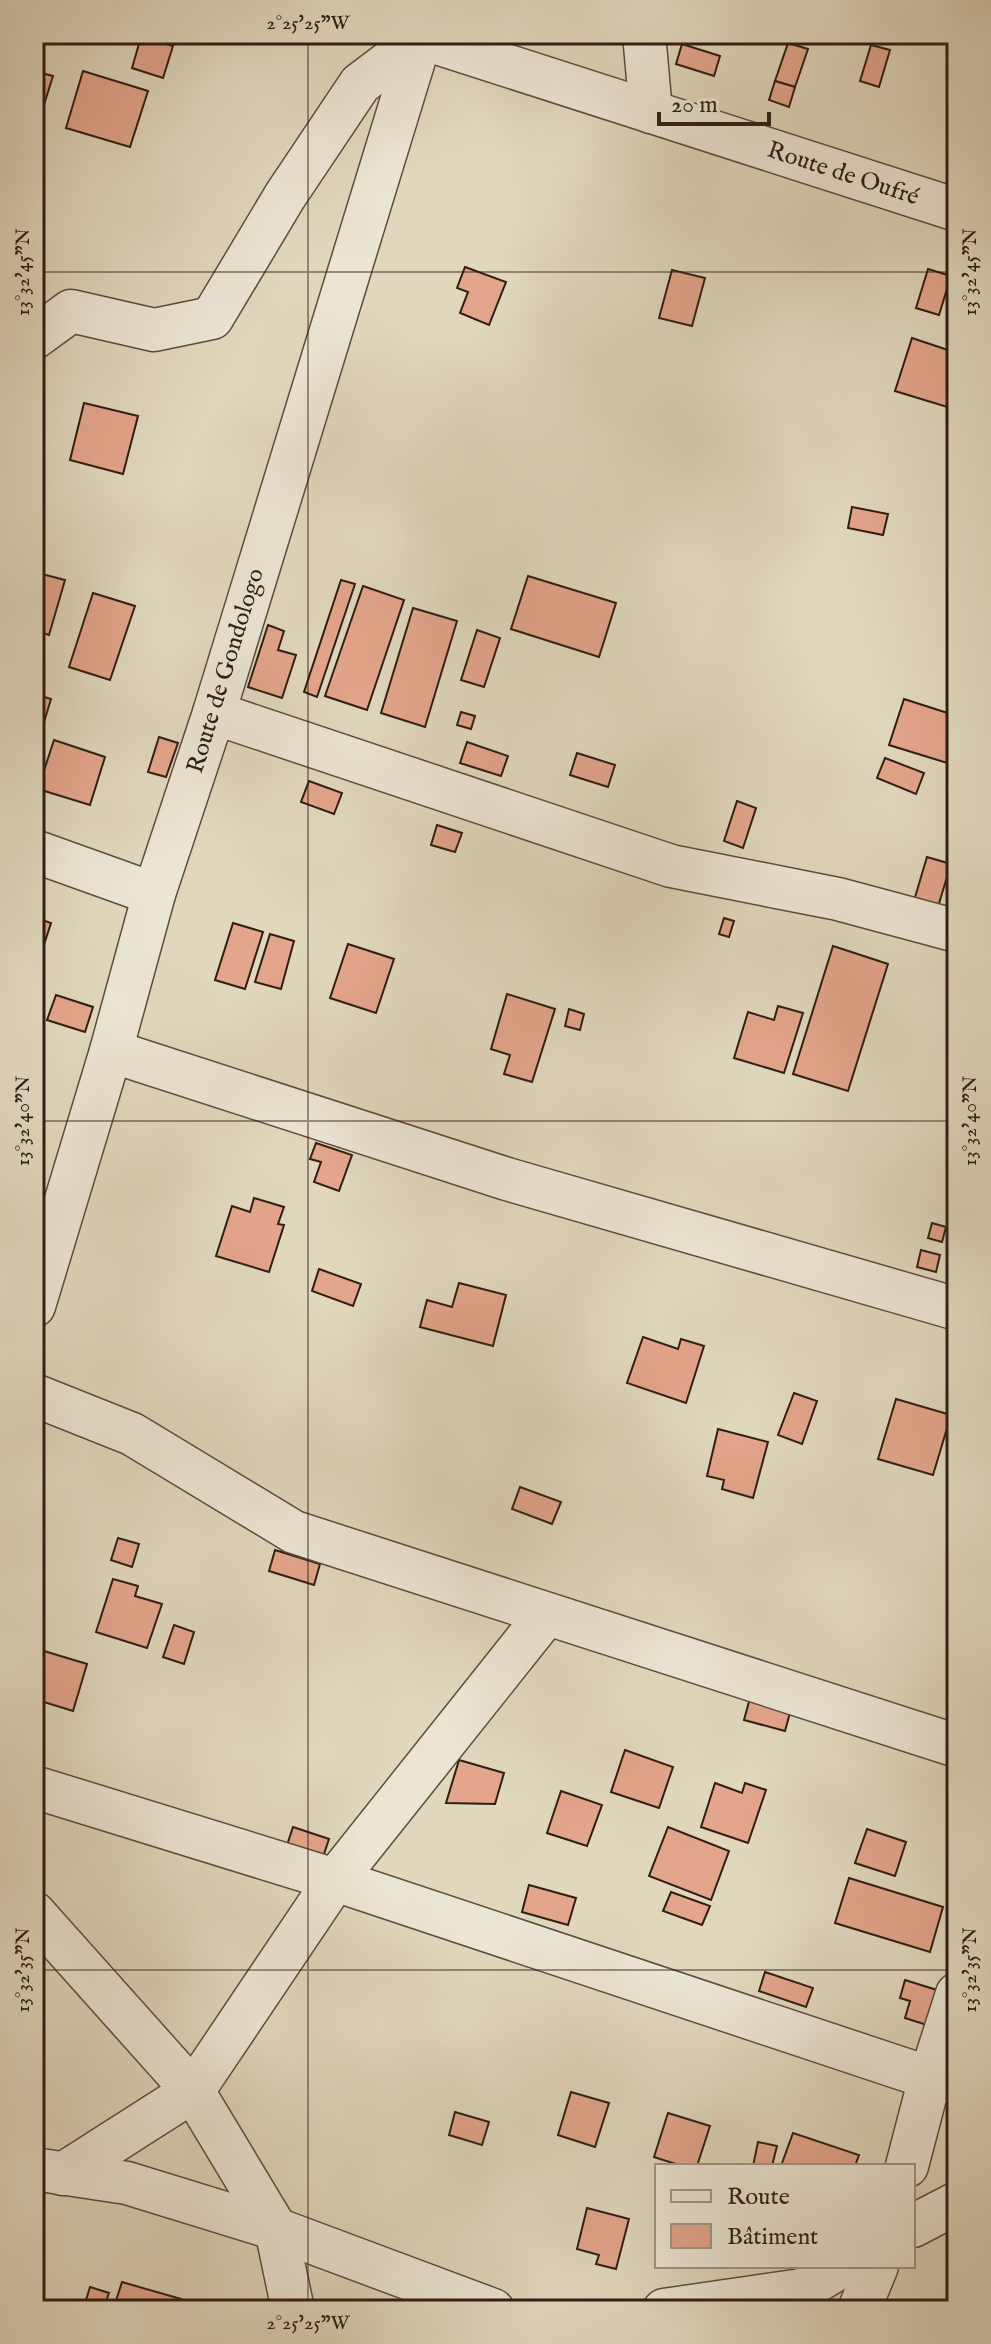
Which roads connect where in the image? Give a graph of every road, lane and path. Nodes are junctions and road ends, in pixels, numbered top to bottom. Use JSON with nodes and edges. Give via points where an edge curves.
{"nodes":[{"id":1,"x":644,"y":34,"type":"edge"},
{"id":2,"x":417,"y":35,"type":"edge"},
{"id":3,"x":651,"y":112,"type":"junction"},
{"id":4,"x":957,"y":210,"type":"edge"},
{"id":5,"x":53,"y":307,"type":"edge"},
{"id":6,"x":34,"y":338,"type":"edge"},
{"id":7,"x":214,"y":713,"type":"junction"},
{"id":8,"x":34,"y":851,"type":"edge"},
{"id":9,"x":154,"y":894,"type":"junction"},
{"id":10,"x":957,"y":931,"type":"edge"},
{"id":11,"x":111,"y":1051,"type":"junction"},
{"id":12,"x":34,"y":1306,"type":"edge"},
{"id":13,"x":957,"y":1309,"type":"edge"},
{"id":14,"x":34,"y":1395,"type":"edge"},
{"id":15,"x":546,"y":1615,"type":"junction"},
{"id":16,"x":957,"y":1746,"type":"edge"},
{"id":17,"x":34,"y":1787,"type":"edge"},
{"id":18,"x":335,"y":1880,"type":"junction"},
{"id":19,"x":34,"y":1913,"type":"edge"},
{"id":20,"x":957,"y":1994,"type":"edge"},
{"id":21,"x":943,"y":2081,"type":"edge"},
{"id":22,"x":193,"y":2091,"type":"junction"},
{"id":23,"x":908,"y":2164,"type":"edge"},
{"id":24,"x":49,"y":2172,"type":"edge"},
{"id":25,"x":957,"y":2203,"type":"edge"},
{"id":26,"x":915,"y":2225,"type":"edge"},
{"id":27,"x":276,"y":2229,"type":"junction"},
{"id":28,"x":839,"y":2268,"type":"edge"},
{"id":29,"x":876,"y":2268,"type":"edge"},
{"id":30,"x":293,"y":2310,"type":"edge"},
{"id":31,"x":493,"y":2310,"type":"edge"},
{"id":32,"x":664,"y":2310,"type":"edge"},
{"id":33,"x":859,"y":2310,"type":"edge"}],
"edges":[{"from":1,"to":3,"type":"street"},
{"from":2,"to":3,"type":"street","name":"Route de Oufré"},
{"from":2,"to":5,"type":"street","via":[[360,84],[212,318],[154,330]]},
{"from":2,"to":7,"type":"street","name":"Route de Gondologo"},
{"from":3,"to":4,"type":"street","name":"Route de Oufré"},
{"from":5,"to":6,"type":"street"},
{"from":7,"to":9,"type":"street","name":"Route de Gondologo"},
{"from":7,"to":10,"type":"street","via":[[671,866],[838,899]]},
{"from":8,"to":9,"type":"street"},
{"from":9,"to":11,"type":"street","name":"Route de Gondologo"},
{"from":11,"to":12,"type":"street","name":"Route de Gondologo"},
{"from":11,"to":13,"type":"street","via":[[507,1179]]},
{"from":14,"to":15,"type":"street","via":[[132,1434],[294,1532]]},
{"from":15,"to":16,"type":"street"},
{"from":15,"to":18,"type":"street"},
{"from":17,"to":18,"type":"street"},
{"from":18,"to":21,"type":"street"},
{"from":18,"to":22,"type":"street"},
{"from":19,"to":22,"type":"street"},
{"from":20,"to":21,"type":"street"},
{"from":21,"to":23,"type":"street"},
{"from":22,"to":24,"type":"street"},
{"from":22,"to":27,"type":"street"},
{"from":24,"to":27,"type":"street","via":[[127,2183]]},
{"from":25,"to":26,"type":"street"},
{"from":27,"to":30,"type":"street"},
{"from":27,"to":31,"type":"street"},
{"from":28,"to":32,"type":"street","via":[[802,2290]]},
{"from":29,"to":33,"type":"street"}]}
